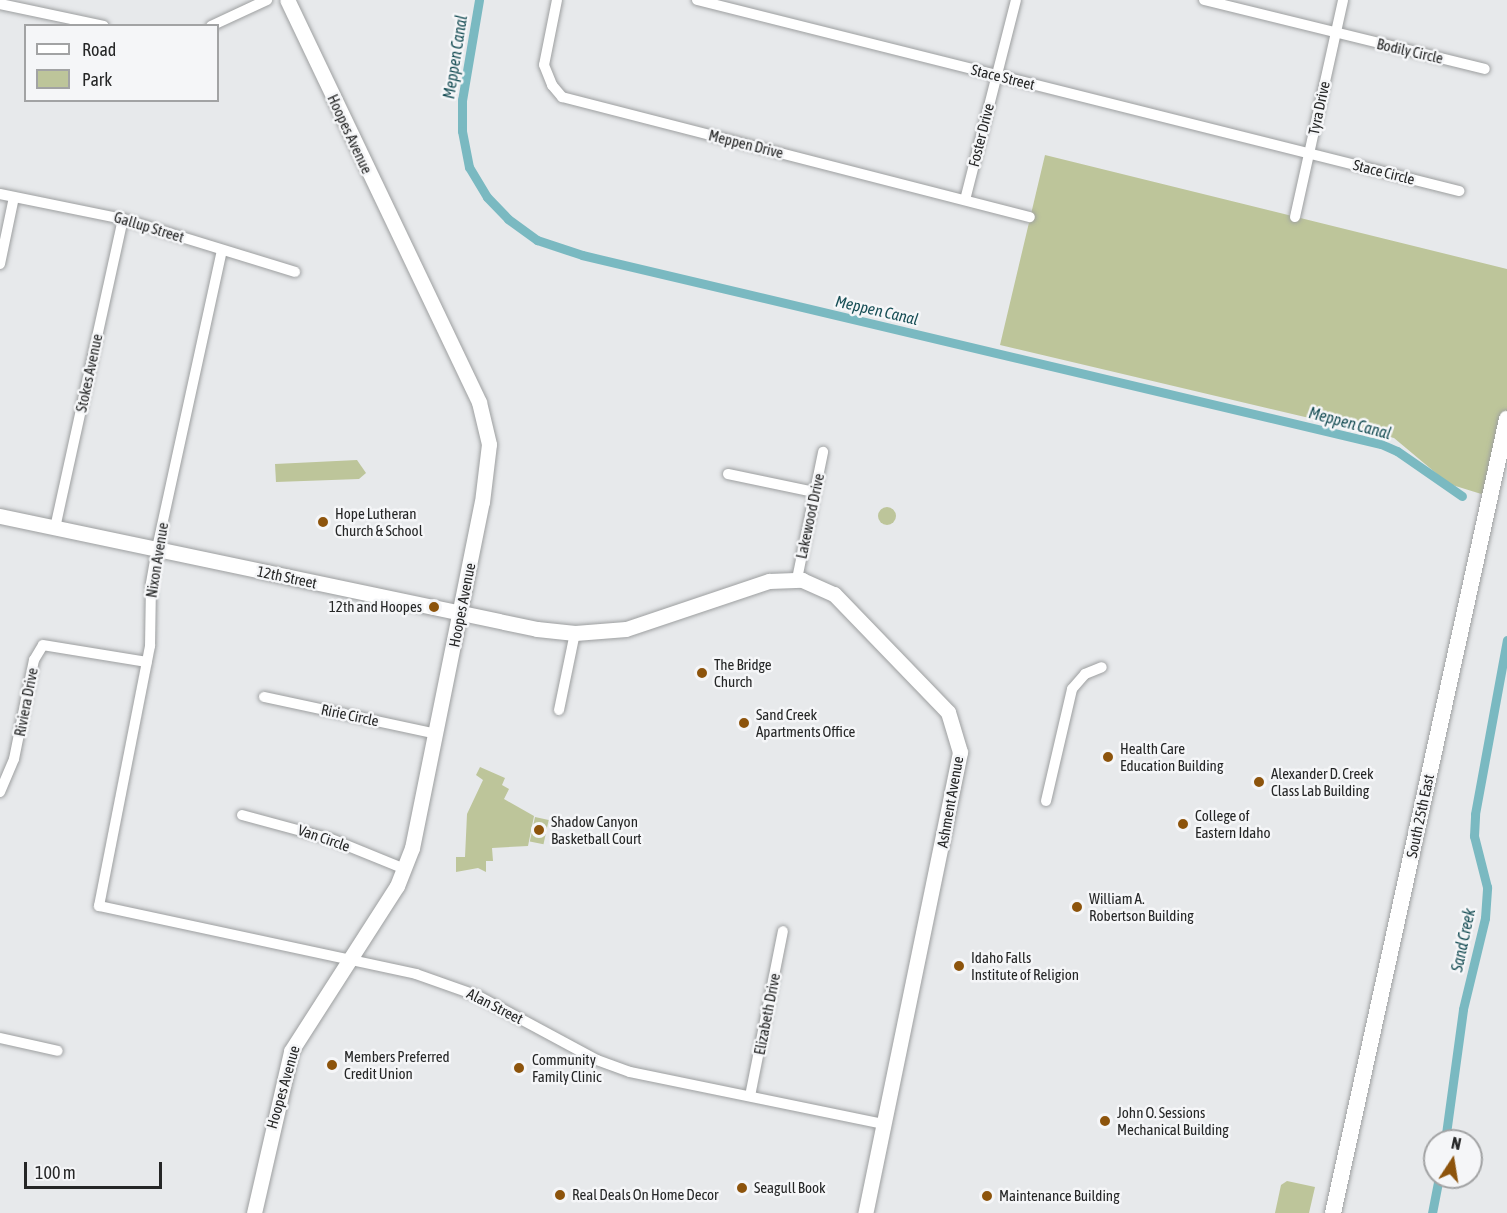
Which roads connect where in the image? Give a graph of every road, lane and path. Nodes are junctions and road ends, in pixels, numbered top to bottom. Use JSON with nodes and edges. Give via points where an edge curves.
{"nodes":[{"id":1,"x":267,"y":0,"type":"edge"},
{"id":2,"x":287,"y":0,"type":"edge"},
{"id":3,"x":557,"y":0,"type":"edge"},
{"id":4,"x":697,"y":0,"type":"edge"},
{"id":5,"x":1016,"y":0,"type":"edge"},
{"id":6,"x":1204,"y":0,"type":"edge"},
{"id":7,"x":1343,"y":0,"type":"edge"},
{"id":8,"x":0,"y":4,"type":"edge"},
{"id":9,"x":95,"y":24,"type":"edge"},
{"id":10,"x":215,"y":24,"type":"edge"},
{"id":11,"x":1334,"y":33,"type":"junction"},
{"id":12,"x":1485,"y":69,"type":"dead end"},
{"id":13,"x":997,"y":75,"type":"junction"},
{"id":14,"x":1309,"y":154,"type":"junction"},
{"id":15,"x":1459,"y":190,"type":"dead end"},
{"id":16,"x":0,"y":194,"type":"edge"},
{"id":17,"x":14,"y":197,"type":"junction"},
{"id":18,"x":965,"y":200,"type":"junction"},
{"id":19,"x":1030,"y":217,"type":"dead end"},
{"id":20,"x":1295,"y":217,"type":"dead end"},
{"id":21,"x":123,"y":219,"type":"junction"},
{"id":22,"x":222,"y":250,"type":"junction"},
{"id":23,"x":0,"y":264,"type":"edge"},
{"id":24,"x":295,"y":272,"type":"dead end"},
{"id":25,"x":1507,"y":419,"type":"edge"},
{"id":26,"x":823,"y":452,"type":"dead end"},
{"id":27,"x":728,"y":474,"type":"dead end"},
{"id":28,"x":814,"y":492,"type":"junction"},
{"id":29,"x":0,"y":516,"type":"edge"},
{"id":30,"x":55,"y":528,"type":"junction"},
{"id":31,"x":157,"y":549,"type":"junction"},
{"id":32,"x":796,"y":579,"type":"junction"},
{"id":33,"x":461,"y":613,"type":"junction"},
{"id":34,"x":575,"y":633,"type":"junction"},
{"id":35,"x":147,"y":662,"type":"junction"},
{"id":36,"x":1102,"y":667,"type":"dead end"},
{"id":37,"x":264,"y":697,"type":"dead end"},
{"id":38,"x":559,"y":710,"type":"dead end"},
{"id":39,"x":436,"y":734,"type":"junction"},
{"id":40,"x":0,"y":792,"type":"edge"},
{"id":41,"x":1046,"y":801,"type":"dead end"},
{"id":42,"x":242,"y":814,"type":"dead end"},
{"id":43,"x":405,"y":869,"type":"junction"},
{"id":44,"x":99,"y":906,"type":"joint"},
{"id":45,"x":783,"y":931,"type":"dead end"},
{"id":46,"x":347,"y":958,"type":"junction"},
{"id":47,"x":0,"y":1038,"type":"edge"},
{"id":48,"x":58,"y":1051,"type":"dead end"},
{"id":49,"x":750,"y":1096,"type":"junction"},
{"id":50,"x":883,"y":1124,"type":"junction"},
{"id":51,"x":254,"y":1213,"type":"edge"},
{"id":52,"x":865,"y":1213,"type":"edge"},
{"id":53,"x":1334,"y":1213,"type":"edge"}],
"edges":[{"from":1,"to":10,"type":"street"},
{"from":2,"to":33,"type":"street","name":"Hoopes Avenue","via":[[479,402],[486,425],[487,471]]},
{"from":3,"to":18,"type":"street","name":"Meppen Drive","via":[[544,65],[546,75],[562,97]]},
{"from":4,"to":13,"type":"street","name":"Stace Street"},
{"from":5,"to":13,"type":"street","name":"Foster Drive"},
{"from":6,"to":11,"type":"street","name":"Bodily Circle"},
{"from":7,"to":11,"type":"street","name":"Tyra Drive"},
{"from":8,"to":9,"type":"street"},
{"from":11,"to":12,"type":"street","name":"Bodily Circle"},
{"from":11,"to":14,"type":"street","name":"Tyra Drive"},
{"from":13,"to":14,"type":"street","name":"Stace Street"},
{"from":13,"to":18,"type":"street","name":"Foster Drive"},
{"from":14,"to":15,"type":"street","name":"Stace Circle"},
{"from":14,"to":20,"type":"street","name":"Tyra Drive"},
{"from":16,"to":17,"type":"street","name":"Gallup Street"},
{"from":17,"to":21,"type":"street","name":"Gallup Street"},
{"from":17,"to":23,"type":"street"},
{"from":18,"to":19,"type":"street","name":"Meppen Drive"},
{"from":21,"to":22,"type":"street","name":"Gallup Street"},
{"from":21,"to":30,"type":"street","name":"Stokes Avenue"},
{"from":22,"to":24,"type":"street","name":"Gallup Street"},
{"from":22,"to":31,"type":"street","name":"Nixon Avenue"},
{"from":25,"to":53,"type":"main road","name":"South 25th East"},
{"from":26,"to":28,"type":"street","name":"Lakewood Drive"},
{"from":27,"to":28,"type":"street"},
{"from":28,"to":32,"type":"street","name":"Lakewood Drive"},
{"from":29,"to":30,"type":"street","name":"12th Street"},
{"from":30,"to":31,"type":"street","name":"12th Street"},
{"from":31,"to":33,"type":"street","name":"12th Street"},
{"from":31,"to":35,"type":"street","name":"Nixon Avenue"},
{"from":32,"to":34,"type":"street","name":"Ashment Avenue","via":[[769,581],[626,629]]},
{"from":32,"to":50,"type":"street","name":"Ashment Avenue","via":[[834,594],[928,688],[948,712],[960,752]]},
{"from":33,"to":34,"type":"street","name":"12th Street"},
{"from":33,"to":39,"type":"street","name":"Hoopes Avenue"},
{"from":34,"to":38,"type":"street"},
{"from":35,"to":40,"type":"street","name":"Riviera Drive","via":[[43,645],[34,660],[15,759]]},
{"from":35,"to":44,"type":"street","name":"Nixon Avenue"},
{"from":36,"to":41,"type":"street","via":[[1085,674],[1072,689]]},
{"from":37,"to":39,"type":"street","name":"Ririe Circle"},
{"from":39,"to":43,"type":"street","name":"Hoopes Avenue"},
{"from":42,"to":43,"type":"street","name":"Van Circle","via":[[331,839]]},
{"from":43,"to":46,"type":"street","name":"Hoopes Avenue"},
{"from":44,"to":46,"type":"street","name":"Alan Street"},
{"from":45,"to":49,"type":"street","name":"Elizabeth Drive"},
{"from":46,"to":49,"type":"street","name":"Alan Street","via":[[454,985],[597,1060],[630,1072]]},
{"from":46,"to":51,"type":"street","name":"Hoopes Avenue","via":[[291,1051]]},
{"from":47,"to":48,"type":"street"},
{"from":49,"to":50,"type":"street","name":"Alan Street"},
{"from":50,"to":52,"type":"street","name":"Ashment Avenue"}]}
